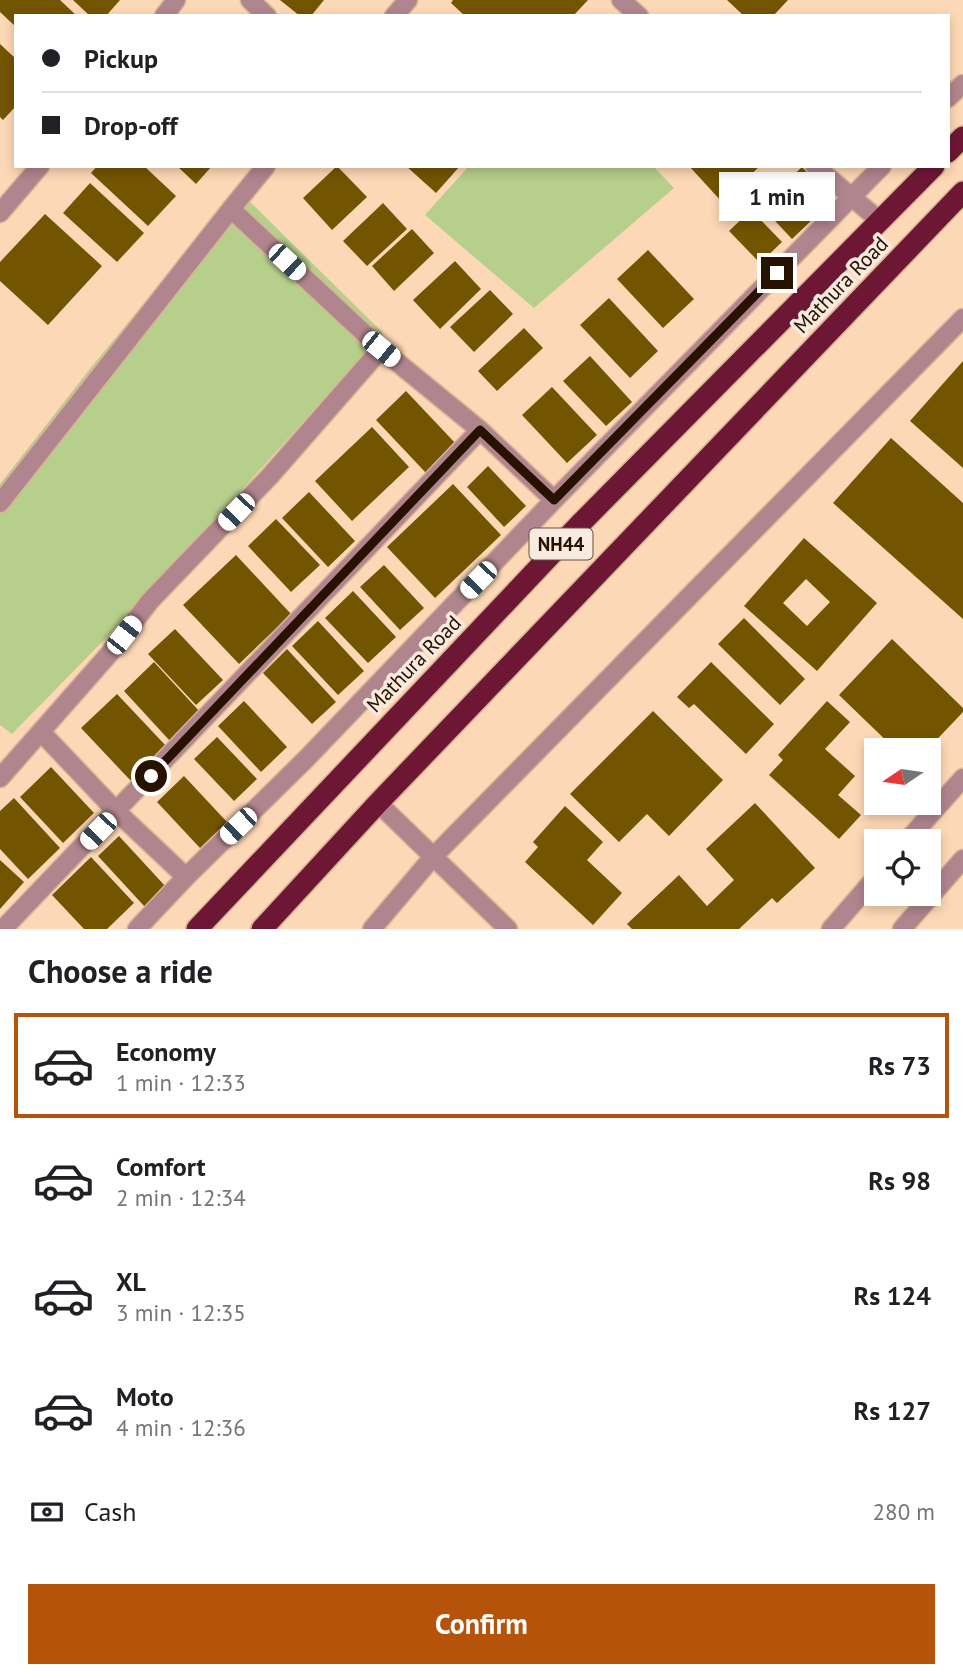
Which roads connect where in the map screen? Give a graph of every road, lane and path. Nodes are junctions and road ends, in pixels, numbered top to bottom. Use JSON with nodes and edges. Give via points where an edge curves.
{"nodes":[{"id":1,"x":250,"y":0,"type":"edge"},
{"id":2,"x":408,"y":0,"type":"edge"},
{"id":3,"x":621,"y":0,"type":"edge"},
{"id":4,"x":265,"y":14,"type":"edge"},
{"id":5,"x":396,"y":14,"type":"edge"},
{"id":6,"x":637,"y":14,"type":"edge"},
{"id":7,"x":963,"y":84,"type":"edge"},
{"id":8,"x":950,"y":96,"type":"edge"},
{"id":9,"x":963,"y":137,"type":"edge"},
{"id":10,"x":950,"y":150,"type":"edge"},
{"id":11,"x":38,"y":168,"type":"edge"},
{"id":12,"x":263,"y":168,"type":"edge"},
{"id":13,"x":817,"y":168,"type":"edge"},
{"id":14,"x":880,"y":168,"type":"edge"},
{"id":15,"x":932,"y":168,"type":"edge"},
{"id":16,"x":963,"y":192,"type":"edge"},
{"id":17,"x":851,"y":197,"type":"junction"},
{"id":18,"x":231,"y":209,"type":"junction"},
{"id":19,"x":0,"y":213,"type":"edge"},
{"id":20,"x":880,"y":221,"type":"junction"},
{"id":21,"x":963,"y":318,"type":"edge"},
{"id":22,"x":381,"y":349,"type":"junction"},
{"id":23,"x":480,"y":430,"type":"junction"},
{"id":24,"x":554,"y":500,"type":"junction"},
{"id":25,"x":0,"y":503,"type":"edge"},
{"id":26,"x":42,"y":733,"type":"junction"},
{"id":27,"x":0,"y":778,"type":"edge"},
{"id":28,"x":963,"y":778,"type":"edge"},
{"id":29,"x":378,"y":803,"type":"junction"},
{"id":30,"x":117,"y":812,"type":"junction"},
{"id":31,"x":918,"y":829,"type":"edge"},
{"id":32,"x":432,"y":858,"type":"junction"},
{"id":33,"x":963,"y":859,"type":"edge"},
{"id":34,"x":186,"y":877,"type":"junction"},
{"id":35,"x":864,"y":891,"type":"edge"},
{"id":36,"x":3,"y":929,"type":"edge"},
{"id":37,"x":137,"y":929,"type":"edge"},
{"id":38,"x":197,"y":929,"type":"edge"},
{"id":39,"x":262,"y":929,"type":"edge"},
{"id":40,"x":372,"y":929,"type":"edge"},
{"id":41,"x":508,"y":929,"type":"edge"},
{"id":42,"x":831,"y":929,"type":"edge"},
{"id":43,"x":902,"y":929,"type":"edge"}],
"edges":[{"from":1,"to":4,"type":"street"},
{"from":2,"to":5,"type":"street"},
{"from":3,"to":6,"type":"street"},
{"from":7,"to":8,"type":"street"},
{"from":9,"to":10,"type":"highway"},
{"from":11,"to":19,"type":"street"},
{"from":12,"to":18,"type":"street"},
{"from":13,"to":17,"type":"street"},
{"from":14,"to":17,"type":"street"},
{"from":15,"to":20,"type":"highway","name":"Mathura Road","number":"NH44"},
{"from":16,"to":29,"type":"highway","name":"Mathura Road","number":"NH44"},
{"from":17,"to":20,"type":"street"},
{"from":17,"to":24,"type":"street"},
{"from":18,"to":22,"type":"street"},
{"from":18,"to":25,"type":"street"},
{"from":20,"to":38,"type":"highway","name":"Mathura Road","number":"NH44","via":[[580,524]]},
{"from":21,"to":32,"type":"street"},
{"from":22,"to":23,"type":"street"},
{"from":22,"to":26,"type":"street","via":[[270,476],[150,601]]},
{"from":23,"to":24,"type":"street"},
{"from":23,"to":30,"type":"street"},
{"from":24,"to":34,"type":"street"},
{"from":26,"to":27,"type":"street"},
{"from":26,"to":30,"type":"street"},
{"from":28,"to":31,"type":"street"},
{"from":29,"to":32,"type":"street"},
{"from":29,"to":39,"type":"highway","name":"Mathura Road","number":"NH44"},
{"from":30,"to":34,"type":"street"},
{"from":30,"to":36,"type":"street"},
{"from":32,"to":40,"type":"street"},
{"from":32,"to":41,"type":"street"},
{"from":33,"to":43,"type":"street"},
{"from":34,"to":37,"type":"street"},
{"from":35,"to":42,"type":"street"}]}
